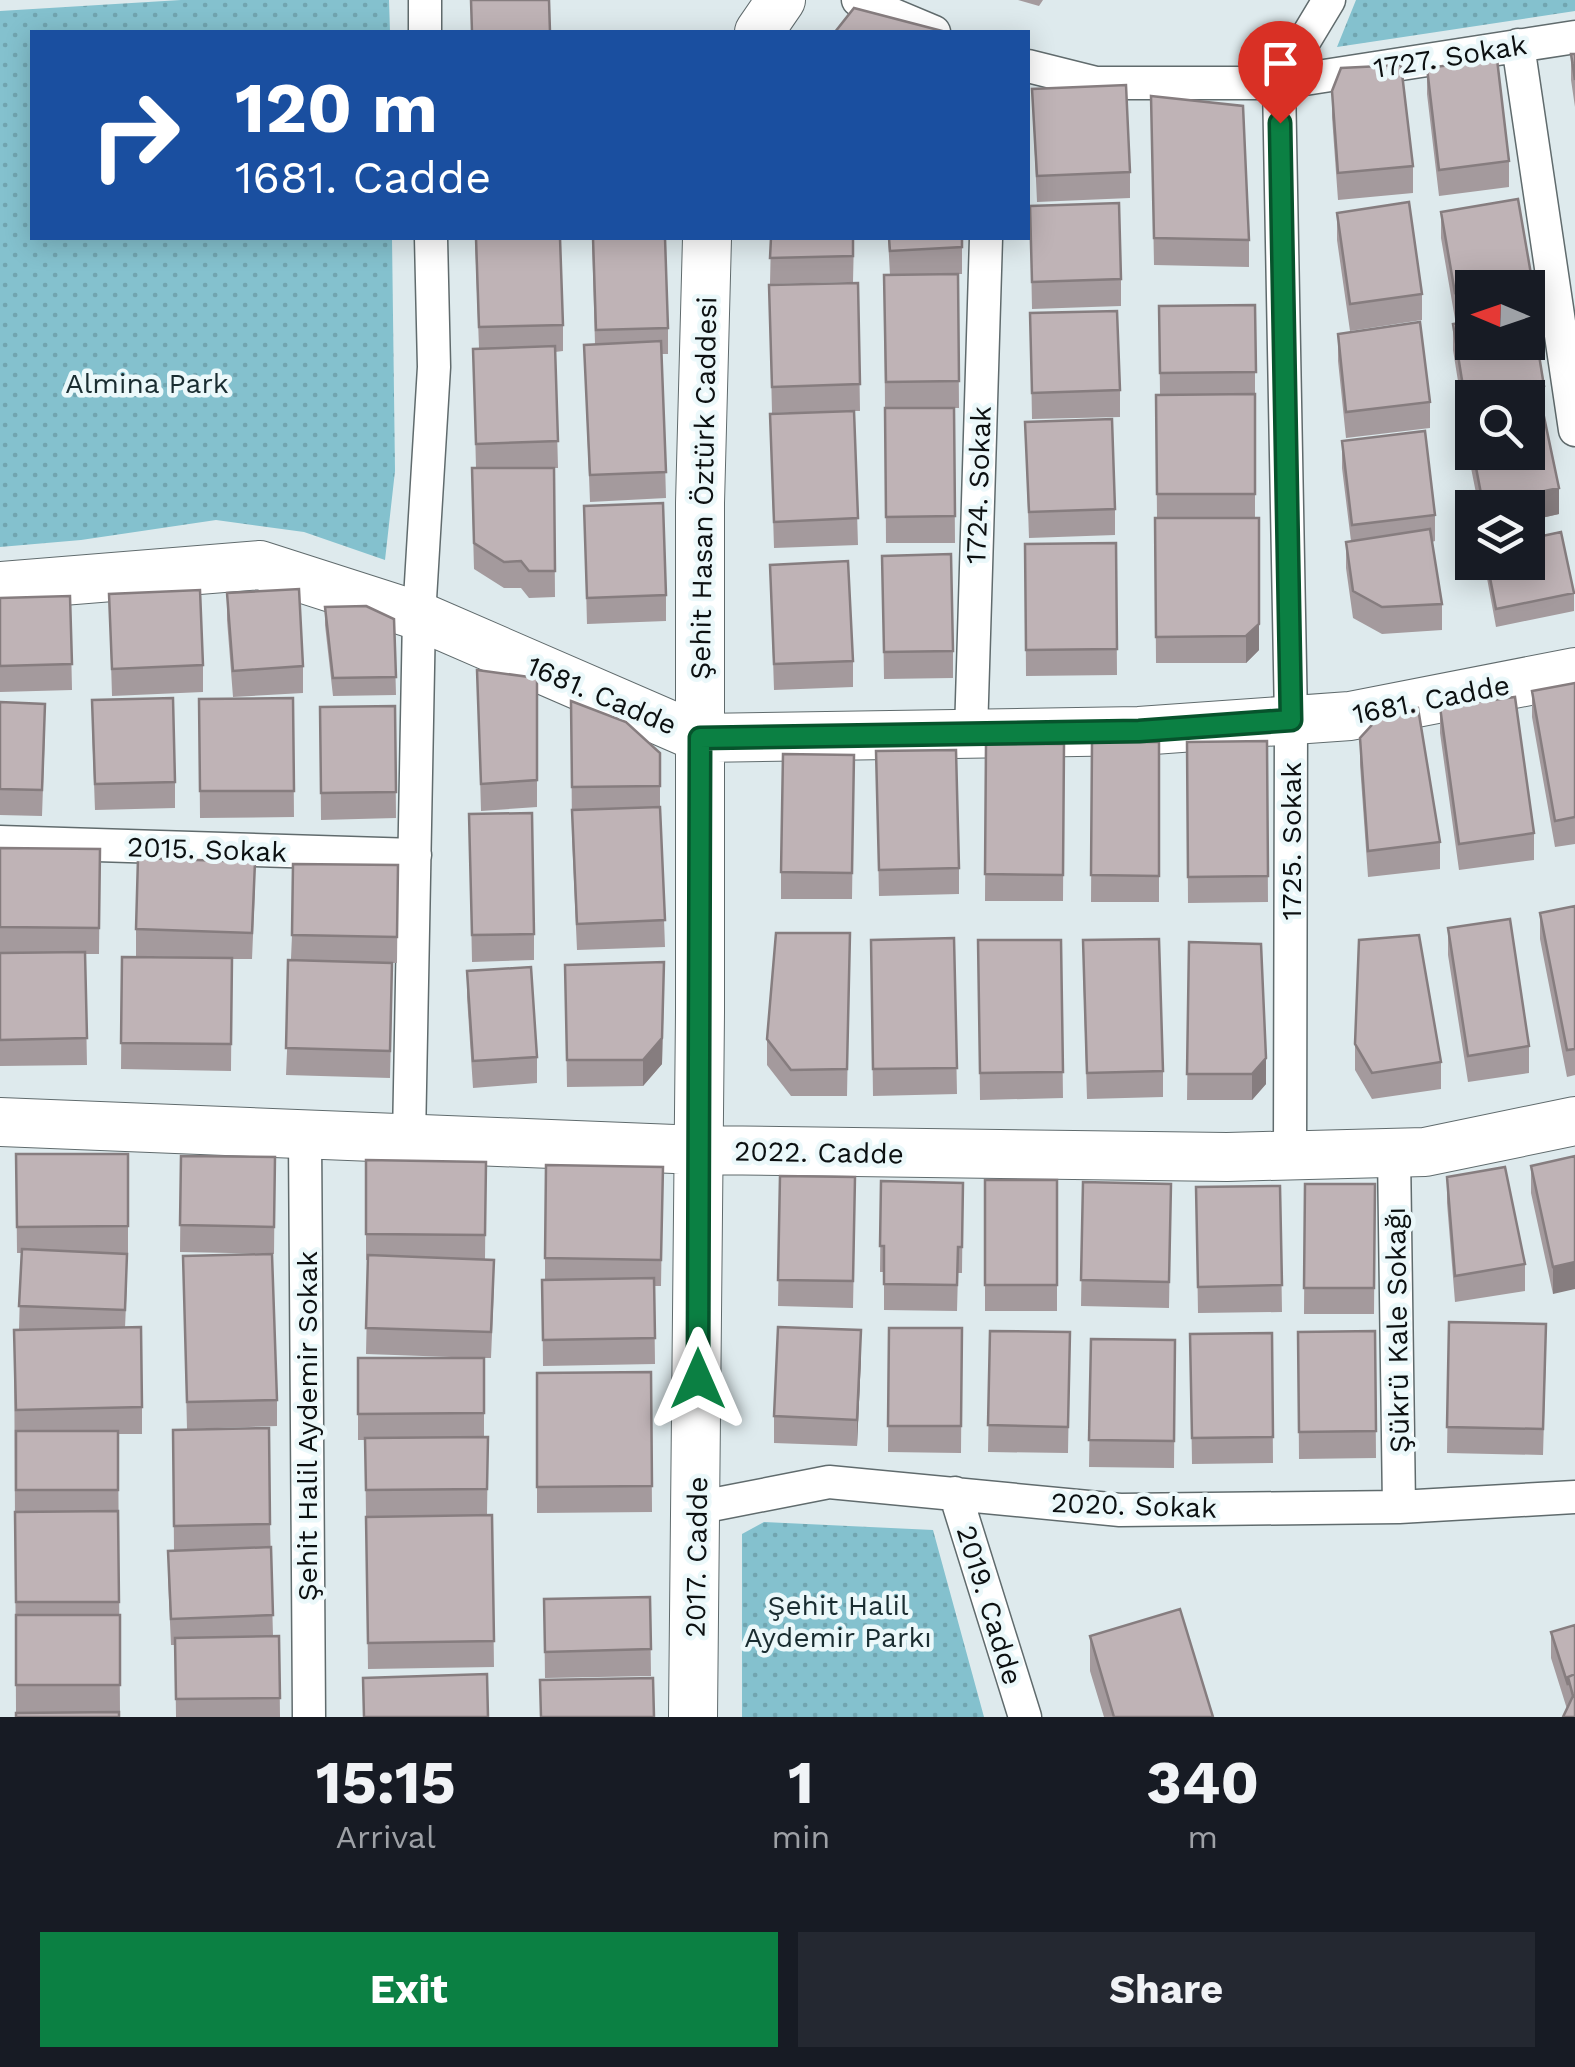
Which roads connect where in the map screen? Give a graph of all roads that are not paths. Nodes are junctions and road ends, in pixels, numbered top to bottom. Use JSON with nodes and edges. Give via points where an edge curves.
{"nodes":[{"id":1,"x":424,"y":0,"type":"edge"},
{"id":2,"x":780,"y":0,"type":"edge"},
{"id":3,"x":858,"y":0,"type":"edge"},
{"id":4,"x":1329,"y":0,"type":"edge"},
{"id":5,"x":425,"y":30,"type":"edge"},
{"id":6,"x":760,"y":30,"type":"edge"},
{"id":7,"x":929,"y":30,"type":"edge"},
{"id":8,"x":1575,"y":37,"type":"edge"},
{"id":9,"x":1518,"y":45,"type":"junction"},
{"id":10,"x":1030,"y":66,"type":"edge"},
{"id":11,"x":1279,"y":83,"type":"junction"},
{"id":12,"x":430,"y":240,"type":"edge"},
{"id":13,"x":708,"y":240,"type":"edge"},
{"id":14,"x":986,"y":240,"type":"edge"},
{"id":15,"x":1575,"y":430,"type":"edge"},
{"id":16,"x":0,"y":586,"type":"edge"},
{"id":17,"x":420,"y":616,"type":"junction"},
{"id":18,"x":1575,"y":672,"type":"edge"},
{"id":19,"x":1291,"y":720,"type":"junction"},
{"id":20,"x":971,"y":733,"type":"junction"},
{"id":21,"x":700,"y":738,"type":"junction"},
{"id":22,"x":0,"y":842,"type":"edge"},
{"id":23,"x":414,"y":855,"type":"junction"},
{"id":24,"x":1575,"y":1120,"type":"edge"},
{"id":25,"x":0,"y":1122,"type":"edge"},
{"id":26,"x":305,"y":1136,"type":"junction"},
{"id":27,"x":409,"y":1139,"type":"junction"},
{"id":28,"x":699,"y":1150,"type":"junction"},
{"id":29,"x":1394,"y":1153,"type":"junction"},
{"id":30,"x":1290,"y":1155,"type":"junction"},
{"id":31,"x":955,"y":1493,"type":"junction"},
{"id":32,"x":1575,"y":1496,"type":"edge"},
{"id":33,"x":1399,"y":1507,"type":"junction"},
{"id":34,"x":696,"y":1508,"type":"junction"},
{"id":35,"x":310,"y":1717,"type":"edge"},
{"id":36,"x":694,"y":1717,"type":"edge"},
{"id":37,"x":1025,"y":1717,"type":"edge"}],
"edges":[{"from":1,"to":5,"type":"street"},
{"from":2,"to":6,"type":"street"},
{"from":3,"to":7,"type":"street"},
{"from":4,"to":11,"type":"street"},
{"from":8,"to":9,"type":"street","name":"1727. Sokak"},
{"from":9,"to":11,"type":"street","name":"1727. Sokak"},
{"from":9,"to":15,"type":"street"},
{"from":10,"to":11,"type":"street","name":"1727. Sokak","via":[[1096,83]]},
{"from":11,"to":19,"type":"street","name":"1725. Sokak"},
{"from":12,"to":17,"type":"street","via":[[434,368]]},
{"from":13,"to":21,"type":"street","name":"Şehit Hasan Öztürk Caddesi"},
{"from":14,"to":20,"type":"street","name":"1724. Sokak"},
{"from":16,"to":17,"type":"street","name":"1681. Cadde","via":[[260,565]]},
{"from":17,"to":21,"type":"street","name":"1681. Cadde"},
{"from":17,"to":23,"type":"street"},
{"from":18,"to":19,"type":"street","name":"1681. Cadde","via":[[1350,716]]},
{"from":19,"to":20,"type":"street","name":"1681. Cadde"},
{"from":19,"to":30,"type":"street","name":"1725. Sokak"},
{"from":20,"to":21,"type":"street","name":"1681. Cadde"},
{"from":21,"to":28,"type":"street","name":"2017. Cadde"},
{"from":22,"to":23,"type":"street","name":"2015. Sokak"},
{"from":23,"to":27,"type":"street"},
{"from":24,"to":29,"type":"street","name":"2022. Cadde"},
{"from":25,"to":26,"type":"street","name":"2022. Cadde"},
{"from":26,"to":27,"type":"street","name":"2022. Cadde"},
{"from":26,"to":35,"type":"street","name":"Şehit Halil Aydemir Sokak"},
{"from":27,"to":28,"type":"street","name":"2022. Cadde"},
{"from":28,"to":30,"type":"street","name":"2022. Cadde"},
{"from":28,"to":34,"type":"street","name":"2017. Cadde"},
{"from":29,"to":30,"type":"street","name":"2022. Cadde"},
{"from":29,"to":33,"type":"street","name":"Şükrü Kale Sokağı"},
{"from":31,"to":33,"type":"street","name":"2020. Sokak","via":[[1120,1510]]},
{"from":31,"to":34,"type":"street","name":"2020. Sokak","via":[[829,1482]]},
{"from":31,"to":37,"type":"street","name":"2019. Cadde"},
{"from":32,"to":33,"type":"street","name":"2020. Sokak"},
{"from":34,"to":36,"type":"street","name":"2017. Cadde"}]}
